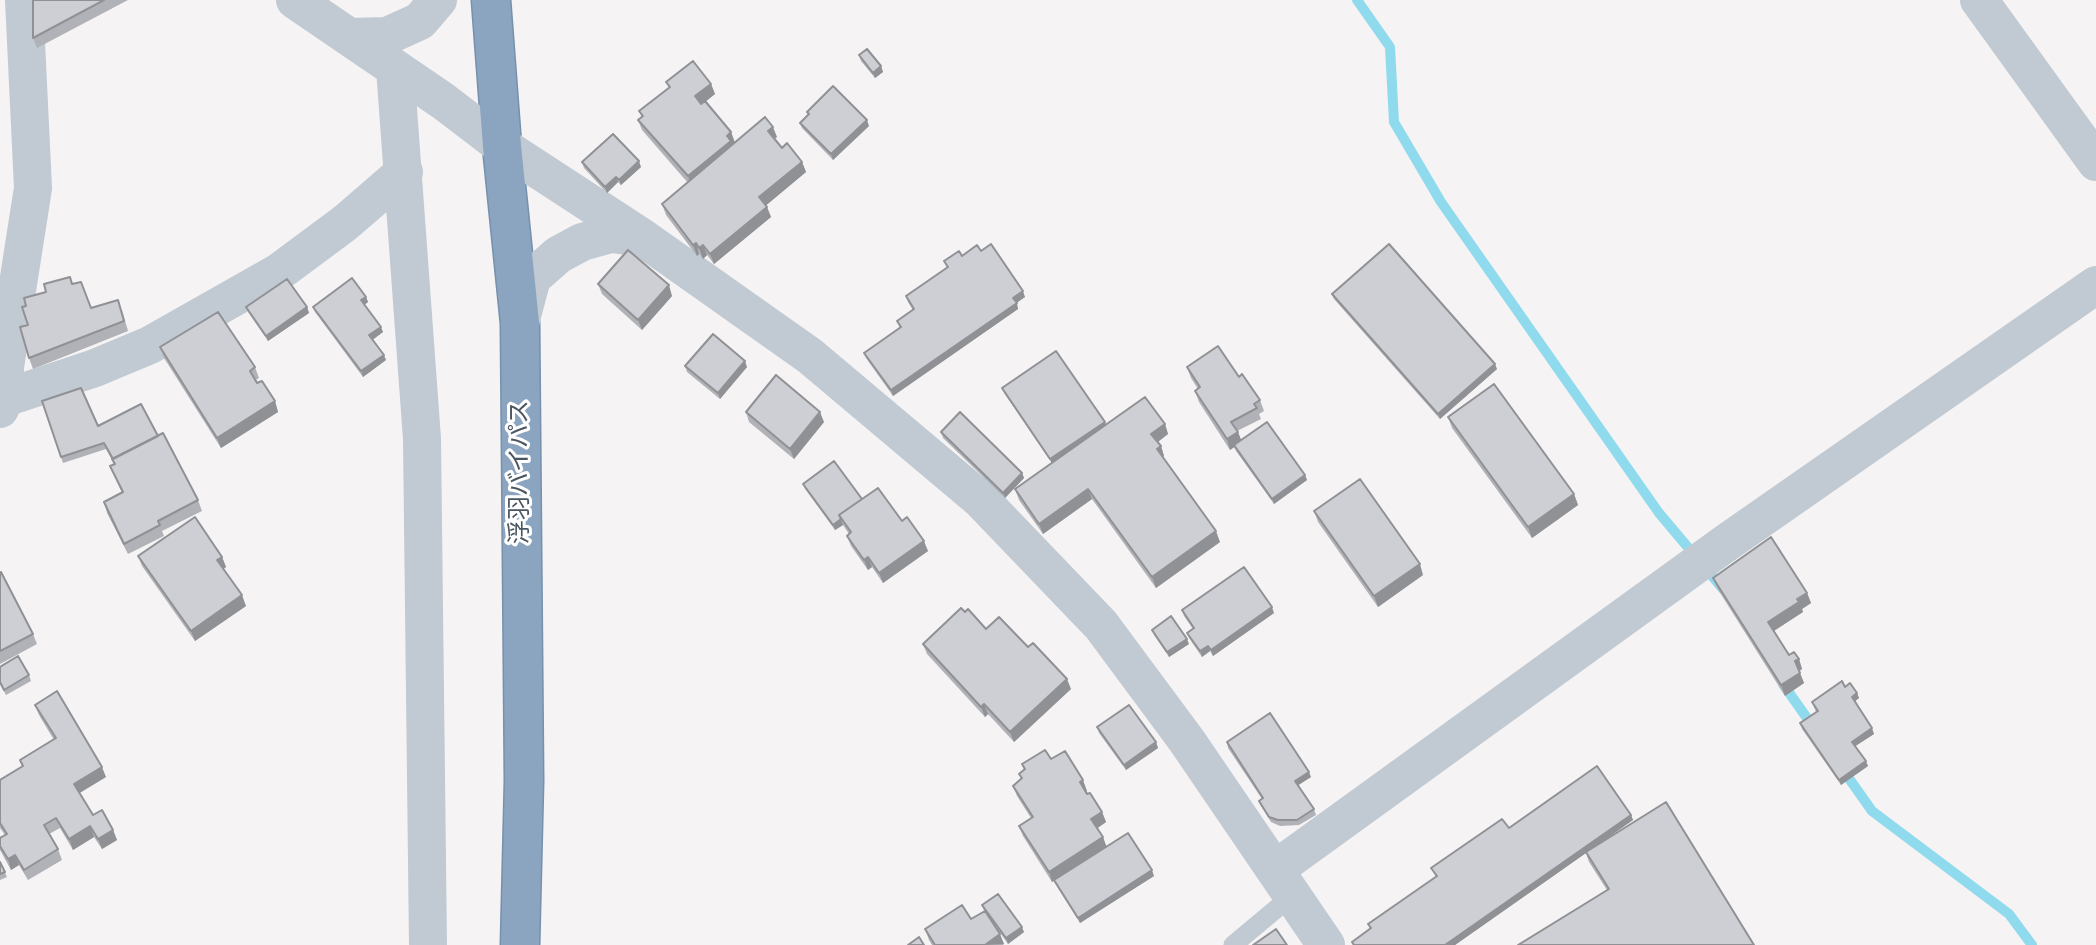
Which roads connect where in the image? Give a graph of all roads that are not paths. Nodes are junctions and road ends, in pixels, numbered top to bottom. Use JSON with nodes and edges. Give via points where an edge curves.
{"nodes":[{"id":1,"x":24,"y":0,"type":"edge"},
{"id":2,"x":438,"y":0,"type":"edge"},
{"id":3,"x":491,"y":0,"type":"edge"},
{"id":4,"x":1979,"y":0,"type":"edge"},
{"id":5,"x":309,"y":3,"type":"edge"},
{"id":6,"x":350,"y":37,"type":"junction"},
{"id":7,"x":395,"y":68,"type":"junction"},
{"id":8,"x":502,"y":146,"type":"junction"},
{"id":9,"x":2096,"y":162,"type":"edge"},
{"id":10,"x":404,"y":173,"type":"junction"},
{"id":11,"x":643,"y":239,"type":"junction"},
{"id":12,"x":2096,"y":285,"type":"edge"},
{"id":13,"x":520,"y":323,"type":"junction"},
{"id":14,"x":2,"y":403,"type":"edge"},
{"id":15,"x":1285,"y":881,"type":"junction"},
{"id":16,"x":428,"y":945,"type":"edge"},
{"id":17,"x":520,"y":945,"type":"edge"},
{"id":18,"x":1233,"y":945,"type":"edge"},
{"id":19,"x":1326,"y":945,"type":"edge"}],
"edges":[{"from":1,"to":14,"type":"street","via":[[33,188]]},
{"from":2,"to":6,"type":"street","via":[[420,21],[387,36]]},
{"from":3,"to":8,"type":"highway","name":"浮羽バイパス"},
{"from":4,"to":9,"type":"street"},
{"from":5,"to":6,"type":"street"},
{"from":6,"to":7,"type":"street"},
{"from":7,"to":8,"type":"street"},
{"from":7,"to":10,"type":"street"},
{"from":8,"to":11,"type":"street"},
{"from":8,"to":13,"type":"highway","name":"浮羽バイパス"},
{"from":10,"to":14,"type":"street","via":[[267,279],[150,345]]},
{"from":10,"to":16,"type":"street","via":[[422,439]]},
{"from":11,"to":13,"type":"street","via":[[611,234],[558,255],[532,278]]},
{"from":11,"to":15,"type":"street","via":[[810,356],[981,500],[1101,625]]},
{"from":12,"to":15,"type":"street","via":[[1726,543]]},
{"from":13,"to":17,"type":"highway","name":"浮羽バイパス"},
{"from":15,"to":18,"type":"lane"},
{"from":15,"to":19,"type":"street"}]}
